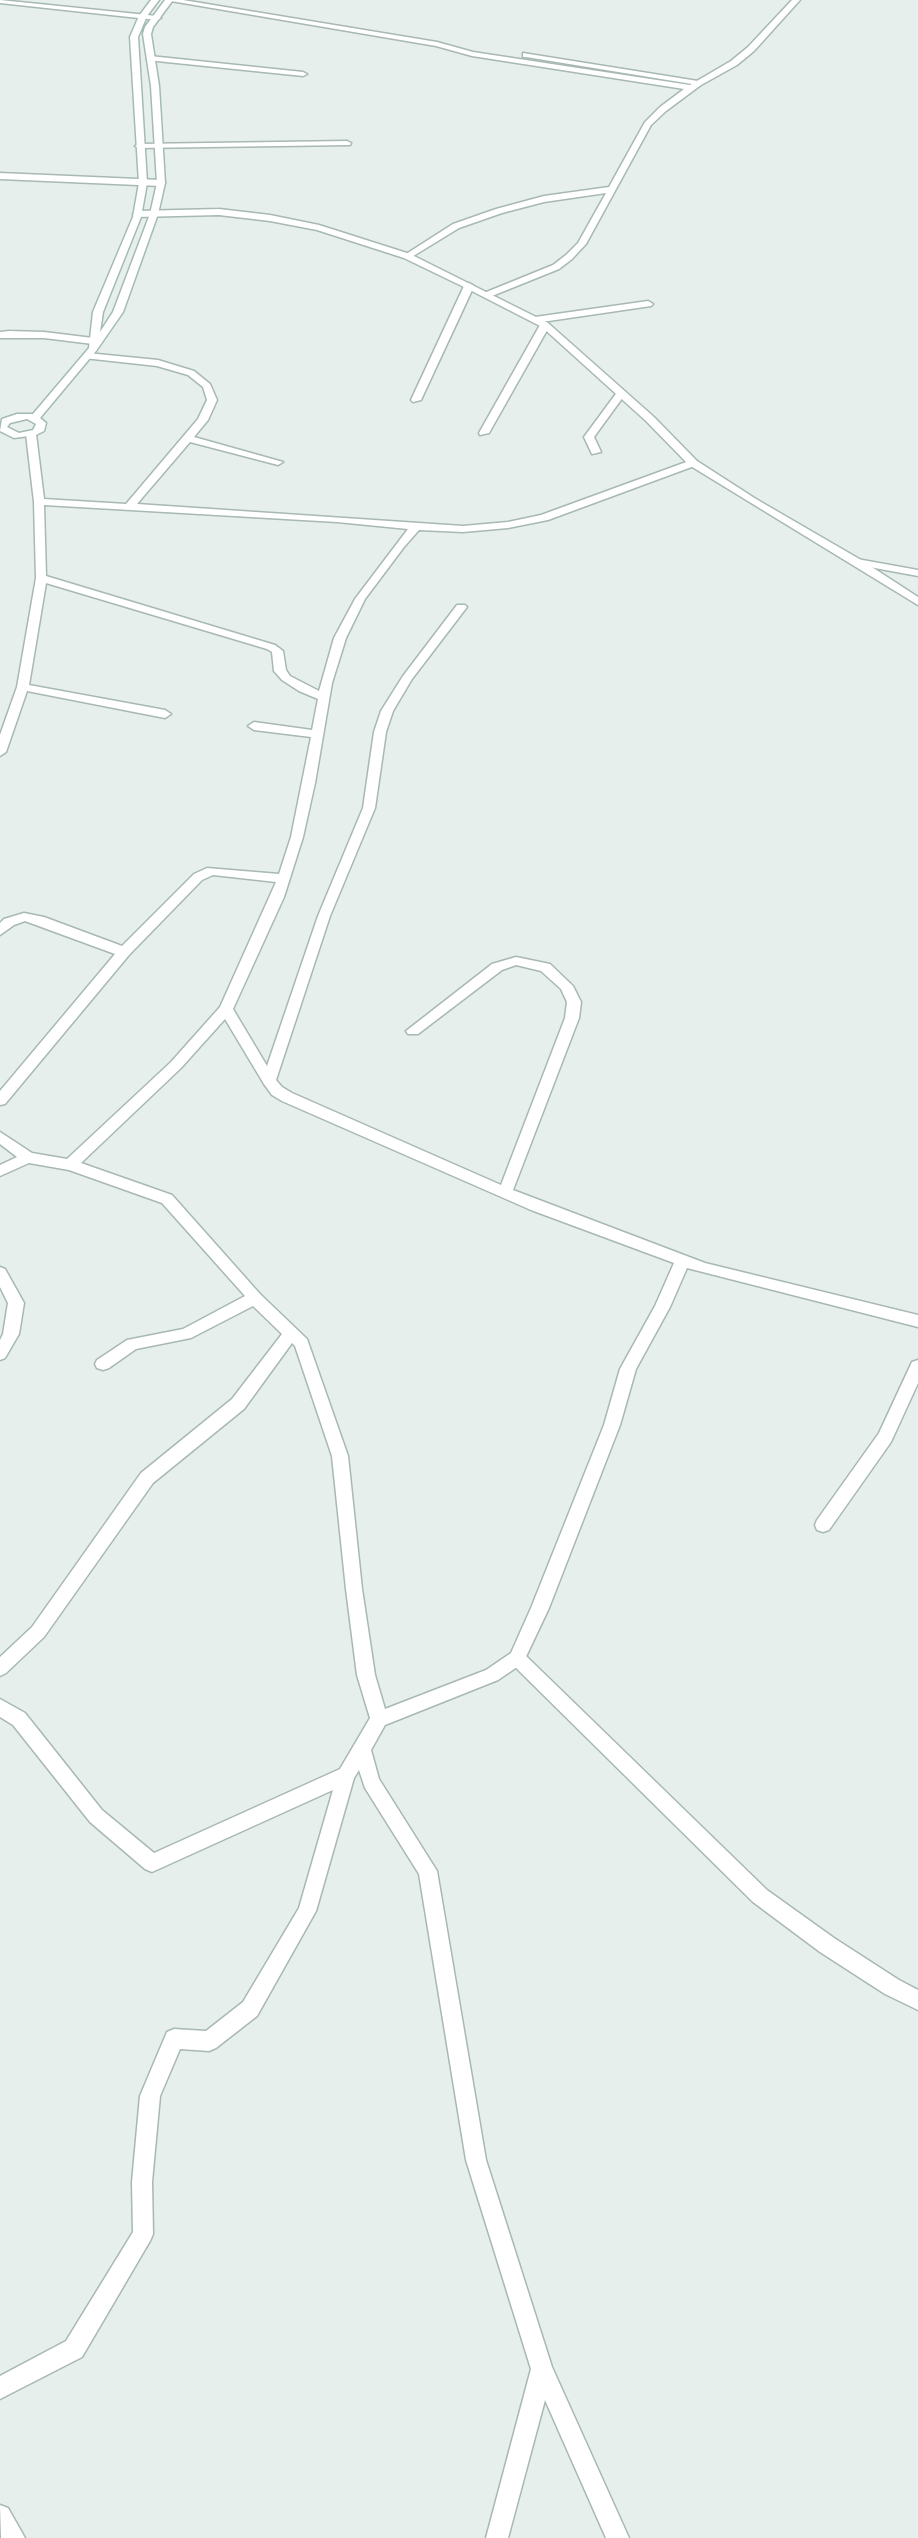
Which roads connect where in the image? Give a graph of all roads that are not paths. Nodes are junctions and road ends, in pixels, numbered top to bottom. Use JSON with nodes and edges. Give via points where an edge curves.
{"nodes":[{"id":1,"x":155,"y":0,"type":"edge"},
{"id":2,"x":169,"y":0,"type":"edge"},
{"id":3,"x":796,"y":0,"type":"edge"},
{"id":4,"x":0,"y":1,"type":"edge"},
{"id":5,"x":142,"y":16,"type":"junction"},
{"id":6,"x":157,"y":18,"type":"junction"},
{"id":7,"x":128,"y":25,"type":"dead end"},
{"id":8,"x":138,"y":26,"type":"junction"},
{"id":9,"x":149,"y":27,"type":"junction"},
{"id":10,"x":526,"y":55,"type":"dead end"},
{"id":11,"x":150,"y":58,"type":"junction"},
{"id":12,"x":303,"y":74,"type":"dead end"},
{"id":13,"x":695,"y":86,"type":"junction"},
{"id":14,"x":347,"y":143,"type":"dead end"},
{"id":15,"x":158,"y":145,"type":"junction"},
{"id":16,"x":138,"y":146,"type":"junction"},
{"id":17,"x":0,"y":176,"type":"edge"},
{"id":18,"x":143,"y":183,"type":"junction"},
{"id":19,"x":161,"y":183,"type":"junction"},
{"id":20,"x":613,"y":189,"type":"junction"},
{"id":21,"x":137,"y":214,"type":"junction"},
{"id":22,"x":154,"y":214,"type":"junction"},
{"id":23,"x":407,"y":256,"type":"junction"},
{"id":24,"x":469,"y":286,"type":"junction"},
{"id":25,"x":487,"y":295,"type":"junction"},
{"id":26,"x":648,"y":304,"type":"dead end"},
{"id":27,"x":535,"y":320,"type":"junction"},
{"id":28,"x":545,"y":325,"type":"junction"},
{"id":29,"x":0,"y":335,"type":"edge"},
{"id":30,"x":91,"y":348,"type":"junction"},
{"id":31,"x":621,"y":393,"type":"junction"},
{"id":32,"x":416,"y":400,"type":"dead end"},
{"id":33,"x":35,"y":418,"type":"junction"},
{"id":34,"x":2,"y":424,"type":"edge"},
{"id":35,"x":484,"y":433,"type":"dead end"},
{"id":36,"x":31,"y":434,"type":"junction"},
{"id":37,"x":188,"y":438,"type":"junction"},
{"id":38,"x":596,"y":452,"type":"dead end"},
{"id":39,"x":278,"y":462,"type":"dead end"},
{"id":40,"x":693,"y":463,"type":"junction"},
{"id":41,"x":39,"y":502,"type":"junction"},
{"id":42,"x":129,"y":507,"type":"junction"},
{"id":43,"x":416,"y":527,"type":"junction"},
{"id":44,"x":857,"y":562,"type":"junction"},
{"id":45,"x":918,"y":573,"type":"edge"},
{"id":46,"x":41,"y":578,"type":"junction"},
{"id":47,"x":918,"y":602,"type":"edge"},
{"id":48,"x":461,"y":607,"type":"dead end"},
{"id":49,"x":23,"y":687,"type":"junction"},
{"id":50,"x":323,"y":697,"type":"junction"},
{"id":51,"x":165,"y":714,"type":"dead end"},
{"id":52,"x":254,"y":726,"type":"dead end"},
{"id":53,"x":317,"y":734,"type":"junction"},
{"id":54,"x":0,"y":752,"type":"edge"},
{"id":55,"x":284,"y":879,"type":"junction"},
{"id":56,"x":0,"y":931,"type":"edge"},
{"id":57,"x":124,"y":952,"type":"junction"},
{"id":58,"x":226,"y":1009,"type":"junction"},
{"id":59,"x":413,"y":1031,"type":"dead end"},
{"id":60,"x":269,"y":1081,"type":"junction"},
{"id":61,"x":0,"y":1100,"type":"edge"},
{"id":62,"x":0,"y":1137,"type":"edge"},
{"id":63,"x":28,"y":1158,"type":"junction"},
{"id":64,"x":70,"y":1165,"type":"junction"},
{"id":65,"x":0,"y":1171,"type":"edge"},
{"id":66,"x":505,"y":1193,"type":"junction"},
{"id":67,"x":683,"y":1260,"type":"junction"},
{"id":68,"x":0,"y":1273,"type":"edge"},
{"id":69,"x":255,"y":1298,"type":"junction"},
{"id":70,"x":917,"y":1320,"type":"edge"},
{"id":71,"x":292,"y":1332,"type":"junction"},
{"id":72,"x":0,"y":1354,"type":"edge"},
{"id":73,"x":103,"y":1364,"type":"dead end"},
{"id":74,"x":918,"y":1366,"type":"edge"},
{"id":75,"x":823,"y":1525,"type":"dead end"},
{"id":76,"x":517,"y":1658,"type":"junction"},
{"id":77,"x":0,"y":1668,"type":"edge"},
{"id":78,"x":0,"y":1707,"type":"edge"},
{"id":79,"x":379,"y":1719,"type":"junction"},
{"id":80,"x":362,"y":1750,"type":"junction"},
{"id":81,"x":346,"y":1774,"type":"junction"},
{"id":82,"x":918,"y":2000,"type":"edge"},
{"id":83,"x":542,"y":2369,"type":"junction"},
{"id":84,"x":0,"y":2388,"type":"edge"},
{"id":85,"x":0,"y":2516,"type":"edge"},
{"id":86,"x":14,"y":2538,"type":"edge"},
{"id":87,"x":497,"y":2538,"type":"edge"},
{"id":88,"x":618,"y":2538,"type":"edge"}],
"edges":[{"from":1,"to":5,"type":"street"},
{"from":2,"to":6,"type":"street"},
{"from":2,"to":13,"type":"street","via":[[437,44],[472,54]]},
{"from":3,"to":13,"type":"street","via":[[751,49]]},
{"from":4,"to":5,"type":"street"},
{"from":5,"to":6,"type":"street"},
{"from":5,"to":8,"type":"street"},
{"from":6,"to":9,"type":"street"},
{"from":7,"to":8,"type":"street"},
{"from":8,"to":9,"type":"street"},
{"from":8,"to":16,"type":"street","via":[[134,37],[134,58]]},
{"from":9,"to":11,"type":"street"},
{"from":10,"to":13,"type":"street"},
{"from":11,"to":12,"type":"street"},
{"from":11,"to":15,"type":"street"},
{"from":13,"to":20,"type":"street","via":[[648,124]]},
{"from":14,"to":15,"type":"street"},
{"from":15,"to":16,"type":"street"},
{"from":15,"to":19,"type":"street"},
{"from":16,"to":18,"type":"street"},
{"from":17,"to":18,"type":"street"},
{"from":18,"to":19,"type":"street"},
{"from":18,"to":21,"type":"street"},
{"from":19,"to":22,"type":"street"},
{"from":20,"to":23,"type":"street","via":[[499,211],[456,226]]},
{"from":20,"to":25,"type":"street","via":[[582,244],[569,258],[556,267]]},
{"from":21,"to":22,"type":"street"},
{"from":21,"to":30,"type":"street","via":[[98,312]]},
{"from":22,"to":23,"type":"street","via":[[219,212],[270,218],[362,240]]},
{"from":22,"to":30,"type":"street","via":[[118,312]]},
{"from":23,"to":24,"type":"street"},
{"from":24,"to":25,"type":"street"},
{"from":24,"to":32,"type":"street"},
{"from":25,"to":27,"type":"street"},
{"from":26,"to":27,"type":"street"},
{"from":27,"to":28,"type":"street"},
{"from":28,"to":31,"type":"street"},
{"from":28,"to":35,"type":"street"},
{"from":29,"to":30,"type":"street","via":[[35,335]]},
{"from":30,"to":33,"type":"street"},
{"from":30,"to":37,"type":"street","via":[[191,373],[208,386],[212,400],[203,420]]},
{"from":31,"to":38,"type":"street","via":[[589,437]]},
{"from":31,"to":40,"type":"street"},
{"from":33,"to":34,"type":"street","via":[[17,417]]},
{"from":33,"to":36,"type":"street","via":[[42,426]]},
{"from":34,"to":36,"type":"street","via":[[4,430],[12,435]]},
{"from":36,"to":41,"type":"street"},
{"from":37,"to":39,"type":"street"},
{"from":37,"to":42,"type":"street"},
{"from":40,"to":43,"type":"street","via":[[544,518],[463,529]]},
{"from":40,"to":44,"type":"street","via":[[752,502]]},
{"from":41,"to":42,"type":"street"},
{"from":41,"to":46,"type":"street"},
{"from":42,"to":43,"type":"street"},
{"from":43,"to":50,"type":"street","via":[[360,599],[340,638]]},
{"from":44,"to":45,"type":"street"},
{"from":44,"to":47,"type":"street"},
{"from":46,"to":49,"type":"street"},
{"from":46,"to":50,"type":"street","via":[[271,648],[276,651],[280,671],[286,678]]},
{"from":48,"to":60,"type":"street","via":[[407,678],[387,711],[380,732],[369,808],[324,916]]},
{"from":49,"to":51,"type":"street"},
{"from":49,"to":54,"type":"street"},
{"from":50,"to":53,"type":"street"},
{"from":52,"to":53,"type":"street"},
{"from":53,"to":55,"type":"street","via":[[297,837]]},
{"from":55,"to":57,"type":"street","via":[[211,871],[198,877]]},
{"from":55,"to":58,"type":"street"},
{"from":56,"to":57,"type":"street","via":[[8,922],[24,917]]},
{"from":57,"to":61,"type":"street"},
{"from":58,"to":60,"type":"street"},
{"from":58,"to":64,"type":"street","via":[[176,1065]]},
{"from":59,"to":66,"type":"street","via":[[497,967],[516,961],[545,967],[566,986],[574,1002],[572,1018]]},
{"from":60,"to":66,"type":"street","via":[[287,1097]]},
{"from":62,"to":63,"type":"street"},
{"from":63,"to":64,"type":"street"},
{"from":63,"to":65,"type":"street"},
{"from":64,"to":69,"type":"street","via":[[167,1199]]},
{"from":66,"to":67,"type":"street"},
{"from":67,"to":70,"type":"street","via":[[703,1268]]},
{"from":67,"to":76,"type":"street","via":[[628,1369],[612,1425]]},
{"from":68,"to":72,"type":"street","via":[[16,1304],[11,1334]]},
{"from":69,"to":71,"type":"street"},
{"from":69,"to":73,"type":"street","via":[[186,1334],[132,1344]]},
{"from":71,"to":77,"type":"street","via":[[238,1404],[147,1478],[38,1632]]},
{"from":71,"to":79,"type":"street","via":[[302,1343],[340,1456],[366,1675]]},
{"from":74,"to":75,"type":"street","via":[[885,1438]]},
{"from":76,"to":79,"type":"street","via":[[492,1675]]},
{"from":76,"to":82,"type":"street","via":[[760,1896],[827,1945]]},
{"from":78,"to":81,"type":"street","via":[[19,1719],[96,1816],[152,1863]]},
{"from":79,"to":80,"type":"street"},
{"from":80,"to":81,"type":"street"},
{"from":80,"to":83,"type":"street","via":[[371,1782],[428,1871],[476,2160]]},
{"from":81,"to":84,"type":"street","via":[[307,1911],[250,2009],[209,2041],[174,2040],[150,2096],[142,2182],[142,2234],[74,2349]]},
{"from":83,"to":87,"type":"street"},
{"from":83,"to":88,"type":"street"},
{"from":85,"to":86,"type":"street"}]}
